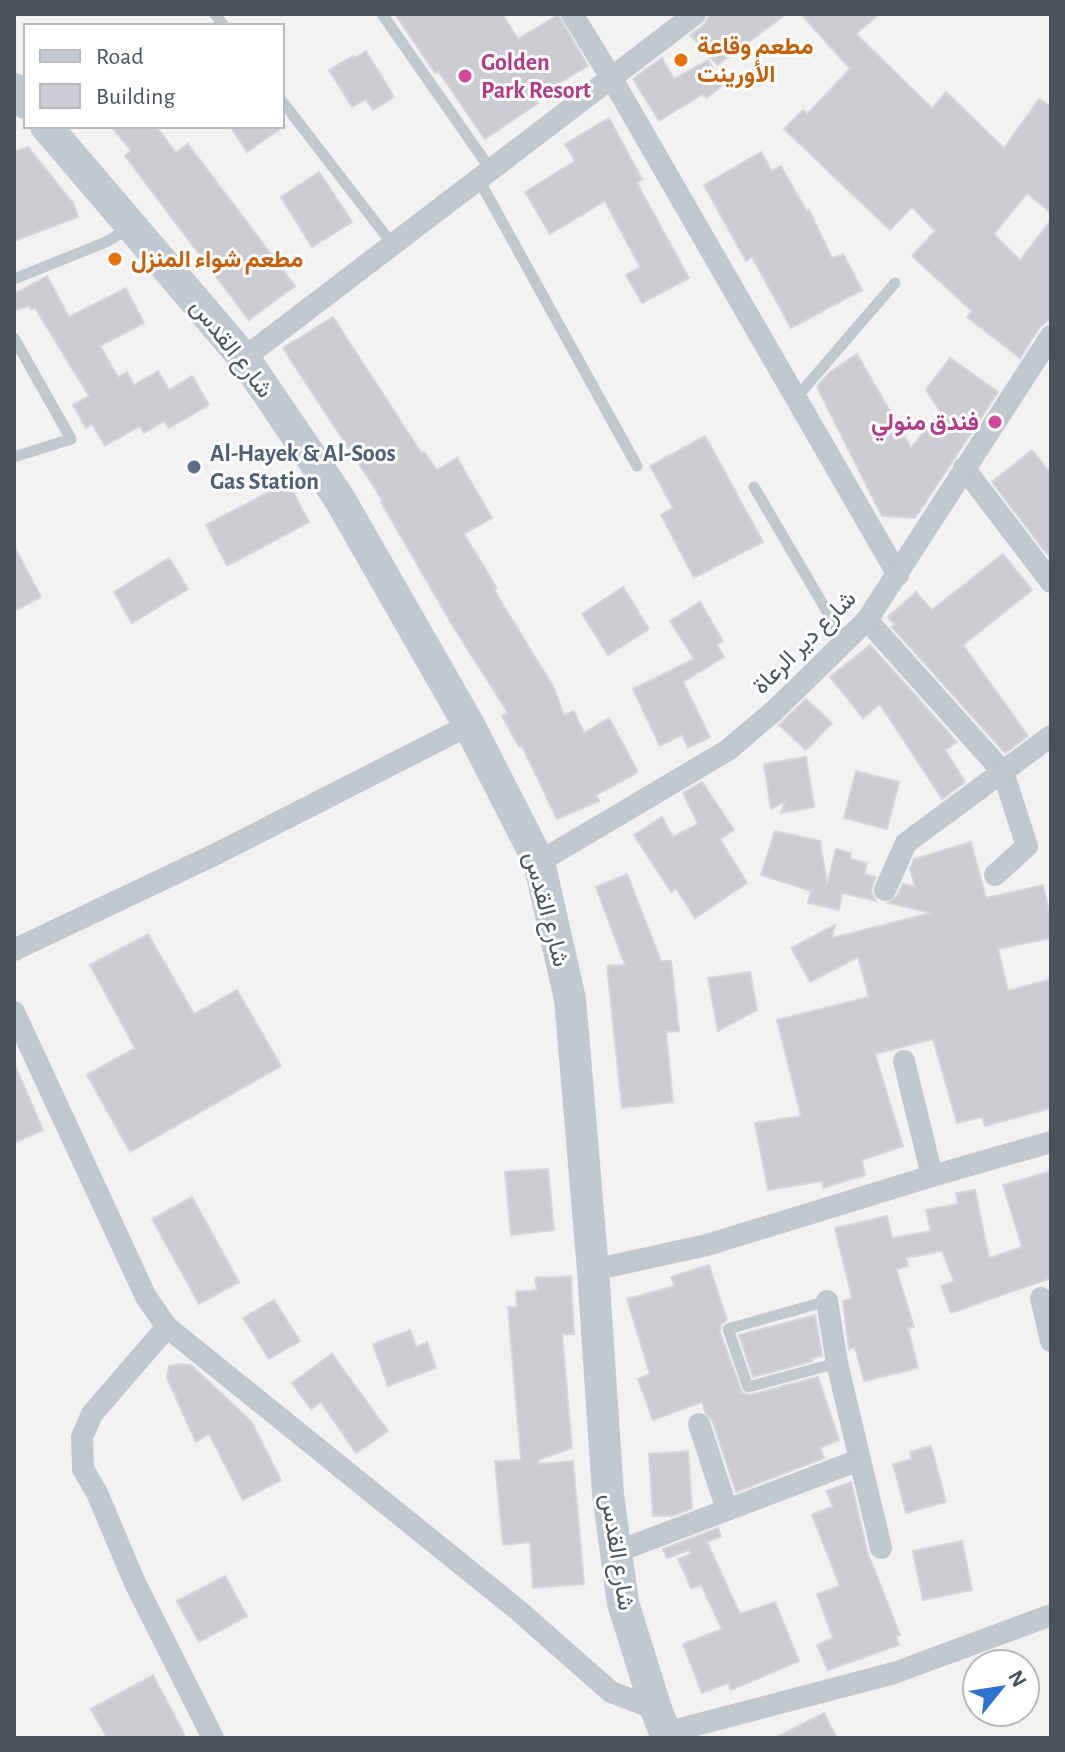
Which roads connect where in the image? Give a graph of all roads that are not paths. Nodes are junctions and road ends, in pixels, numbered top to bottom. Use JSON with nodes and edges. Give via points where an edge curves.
{"nodes":[{"id":1,"x":382,"y":14,"type":"edge"},
{"id":2,"x":572,"y":14,"type":"edge"},
{"id":3,"x":695,"y":14,"type":"edge"},
{"id":4,"x":612,"y":79,"type":"junction"},
{"id":5,"x":284,"y":104,"type":"edge"},
{"id":6,"x":48,"y":128,"type":"edge"},
{"id":7,"x":485,"y":175,"type":"junction"},
{"id":8,"x":132,"y":226,"type":"junction"},
{"id":9,"x":393,"y":245,"type":"junction"},
{"id":10,"x":14,"y":279,"type":"edge"},
{"id":11,"x":895,"y":283,"type":"dead end"},
{"id":12,"x":1051,"y":336,"type":"edge"},
{"id":13,"x":14,"y":338,"type":"edge"},
{"id":14,"x":244,"y":358,"type":"junction"},
{"id":15,"x":796,"y":398,"type":"junction"},
{"id":16,"x":14,"y":457,"type":"edge"},
{"id":17,"x":637,"y":466,"type":"dead end"},
{"id":18,"x":964,"y":468,"type":"junction"},
{"id":19,"x":754,"y":487,"type":"dead end"},
{"id":20,"x":898,"y":575,"type":"junction"},
{"id":21,"x":1051,"y":582,"type":"edge"},
{"id":22,"x":867,"y":620,"type":"junction"},
{"id":23,"x":845,"y":642,"type":"junction"},
{"id":24,"x":469,"y":725,"type":"junction"},
{"id":25,"x":1051,"y":736,"type":"edge"},
{"id":26,"x":1003,"y":772,"type":"junction"},
{"id":27,"x":539,"y":862,"type":"junction"},
{"id":28,"x":995,"y":875,"type":"dead end"},
{"id":29,"x":885,"y":890,"type":"dead end"},
{"id":30,"x":14,"y":950,"type":"edge"},
{"id":31,"x":14,"y":1012,"type":"edge"},
{"id":32,"x":904,"y":1061,"type":"dead end"},
{"id":33,"x":1051,"y":1142,"type":"edge"},
{"id":34,"x":932,"y":1176,"type":"junction"},
{"id":35,"x":593,"y":1270,"type":"junction"},
{"id":36,"x":1041,"y":1298,"type":"dead end"},
{"id":37,"x":827,"y":1301,"type":"joint"},
{"id":38,"x":167,"y":1327,"type":"junction"},
{"id":39,"x":1051,"y":1341,"type":"edge"},
{"id":40,"x":837,"y":1363,"type":"junction"},
{"id":41,"x":699,"y":1424,"type":"dead end"},
{"id":42,"x":859,"y":1460,"type":"junction"},
{"id":43,"x":727,"y":1510,"type":"junction"},
{"id":44,"x":881,"y":1548,"type":"dead end"},
{"id":45,"x":616,"y":1552,"type":"junction"},
{"id":46,"x":1051,"y":1615,"type":"edge"},
{"id":47,"x":663,"y":1727,"type":"edge"},
{"id":48,"x":213,"y":1738,"type":"edge"}],
"edges":[{"from":1,"to":7,"type":"lane"},
{"from":2,"to":4,"type":"street"},
{"from":3,"to":4,"type":"street"},
{"from":4,"to":7,"type":"street"},
{"from":4,"to":15,"type":"street"},
{"from":5,"to":9,"type":"lane"},
{"from":6,"to":8,"type":"main road","name":"شارع القدس"},
{"from":7,"to":9,"type":"street"},
{"from":7,"to":17,"type":"lane"},
{"from":8,"to":10,"type":"lane"},
{"from":8,"to":14,"type":"main road","name":"شارع القدس"},
{"from":9,"to":14,"type":"street"},
{"from":11,"to":15,"type":"lane"},
{"from":12,"to":18,"type":"street","name":"شارع دير الرعاة"},
{"from":13,"to":16,"type":"lane","via":[[71,439]]},
{"from":14,"to":24,"type":"main road","name":"شارع القدس","via":[[339,498]]},
{"from":15,"to":20,"type":"street"},
{"from":18,"to":20,"type":"street","name":"شارع دير الرعاة"},
{"from":18,"to":21,"type":"street"},
{"from":19,"to":23,"type":"lane"},
{"from":20,"to":22,"type":"street","name":"شارع دير الرعاة"},
{"from":22,"to":23,"type":"street","name":"شارع دير الرعاة"},
{"from":22,"to":26,"type":"street"},
{"from":23,"to":27,"type":"street","name":"شارع دير الرعاة","via":[[728,750]]},
{"from":24,"to":27,"type":"main road","name":"شارع القدس"},
{"from":24,"to":30,"type":"street"},
{"from":25,"to":26,"type":"street"},
{"from":26,"to":28,"type":"street","via":[[1027,846]]},
{"from":26,"to":29,"type":"street","via":[[906,843]]},
{"from":27,"to":35,"type":"main road","name":"شارع القدس","via":[[570,999]]},
{"from":31,"to":38,"type":"street","via":[[146,1297]]},
{"from":32,"to":34,"type":"street"},
{"from":33,"to":34,"type":"street"},
{"from":34,"to":35,"type":"street","via":[[707,1245]]},
{"from":35,"to":45,"type":"main road","name":"شارع القدس"},
{"from":36,"to":39,"type":"street"},
{"from":37,"to":40,"type":"street"},
{"from":37,"to":40,"type":"lane","via":[[728,1329],[748,1387]]},
{"from":38,"to":47,"type":"street","via":[[519,1611],[611,1692]]},
{"from":38,"to":48,"type":"street","via":[[92,1414],[82,1437],[83,1469]]},
{"from":40,"to":42,"type":"street"},
{"from":41,"to":43,"type":"street"},
{"from":42,"to":43,"type":"street"},
{"from":42,"to":44,"type":"street"},
{"from":43,"to":45,"type":"street"},
{"from":45,"to":47,"type":"main road","name":"شارع القدس","via":[[623,1603]]},
{"from":46,"to":47,"type":"street","via":[[894,1673]]}]}
